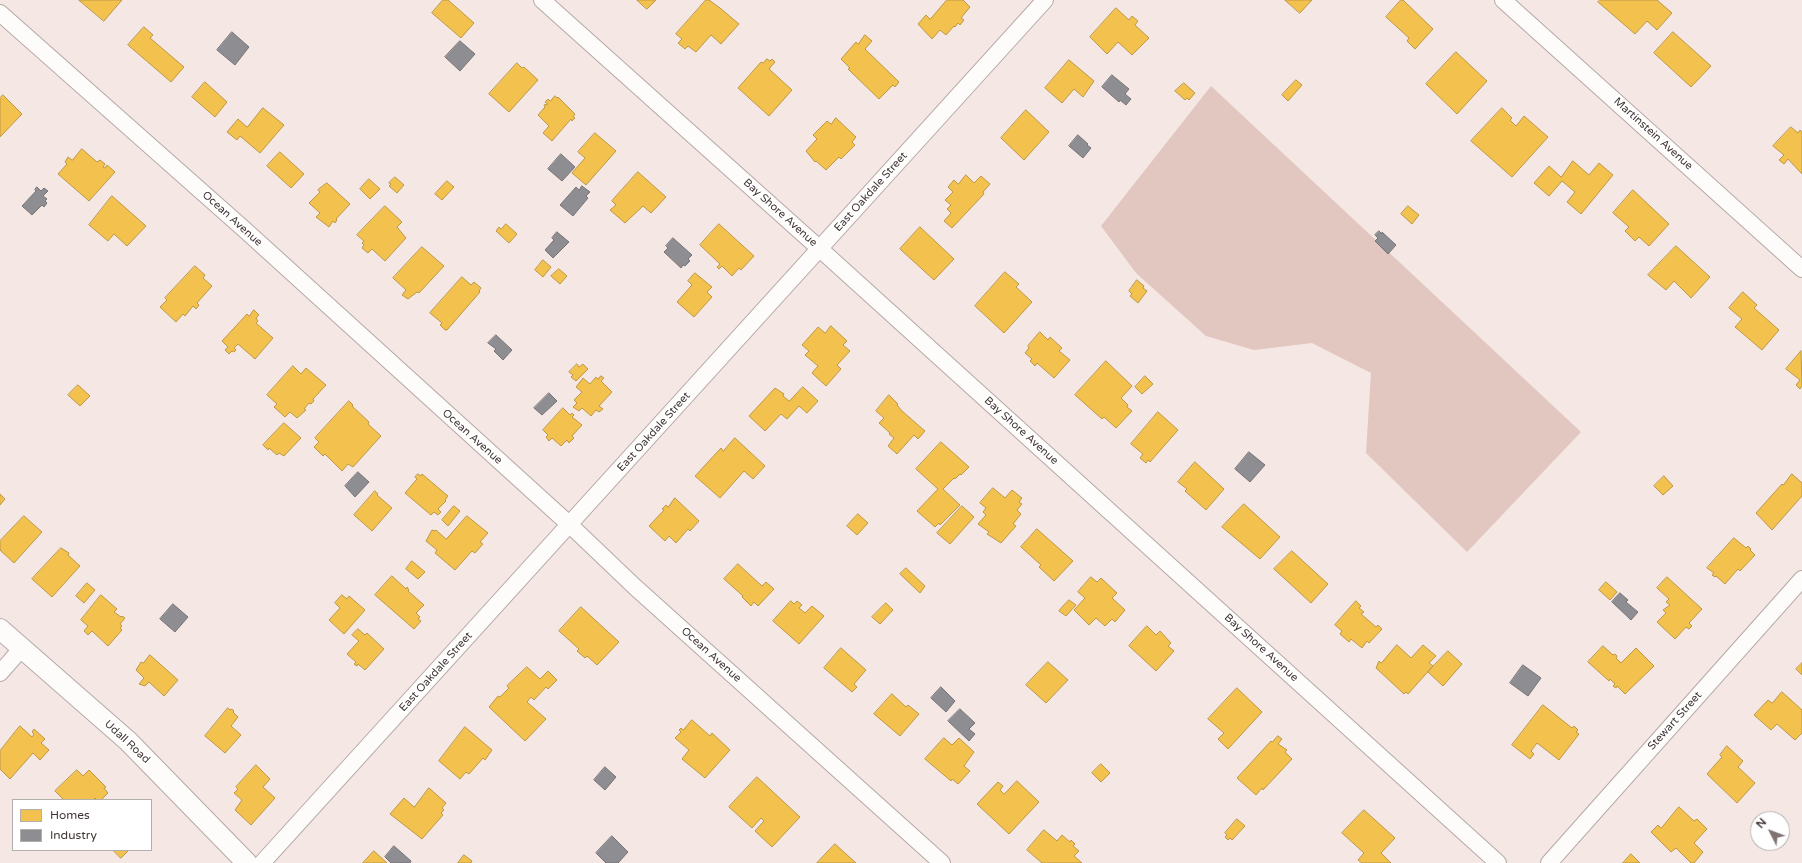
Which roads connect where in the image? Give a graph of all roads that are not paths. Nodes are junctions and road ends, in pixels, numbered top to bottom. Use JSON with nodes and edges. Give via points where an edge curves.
{"nodes":[{"id":1,"x":542,"y":0,"type":"edge"},
{"id":2,"x":1045,"y":0,"type":"edge"},
{"id":3,"x":1503,"y":0,"type":"edge"},
{"id":4,"x":0,"y":13,"type":"edge"},
{"id":5,"x":820,"y":249,"type":"junction"},
{"id":6,"x":1802,"y":269,"type":"edge"},
{"id":7,"x":570,"y":526,"type":"junction"},
{"id":8,"x":1802,"y":579,"type":"edge"},
{"id":9,"x":0,"y":629,"type":"edge"},
{"id":10,"x":22,"y":648,"type":"junction"},
{"id":11,"x":0,"y":673,"type":"edge"},
{"id":12,"x":247,"y":863,"type":"edge"},
{"id":13,"x":262,"y":863,"type":"edge"},
{"id":14,"x":942,"y":863,"type":"edge"},
{"id":15,"x":1498,"y":863,"type":"edge"},
{"id":16,"x":1548,"y":863,"type":"edge"}],
"edges":[{"from":1,"to":5,"type":"street","name":"Bay Shore Avenue"},
{"from":2,"to":5,"type":"street","name":"East Oakdale Street"},
{"from":3,"to":6,"type":"street","name":"Martinstein Avenue"},
{"from":4,"to":7,"type":"street","name":"Ocean Avenue","via":[[245,230]]},
{"from":5,"to":7,"type":"street","name":"East Oakdale Street"},
{"from":5,"to":15,"type":"street","name":"Bay Shore Avenue"},
{"from":7,"to":13,"type":"street","name":"East Oakdale Street"},
{"from":7,"to":14,"type":"street","name":"Ocean Avenue"},
{"from":8,"to":16,"type":"street","name":"Stewart Street"},
{"from":9,"to":10,"type":"street","name":"Udall Road"},
{"from":10,"to":11,"type":"street"},
{"from":10,"to":12,"type":"street","name":"Udall Road","via":[[128,741]]}]}
